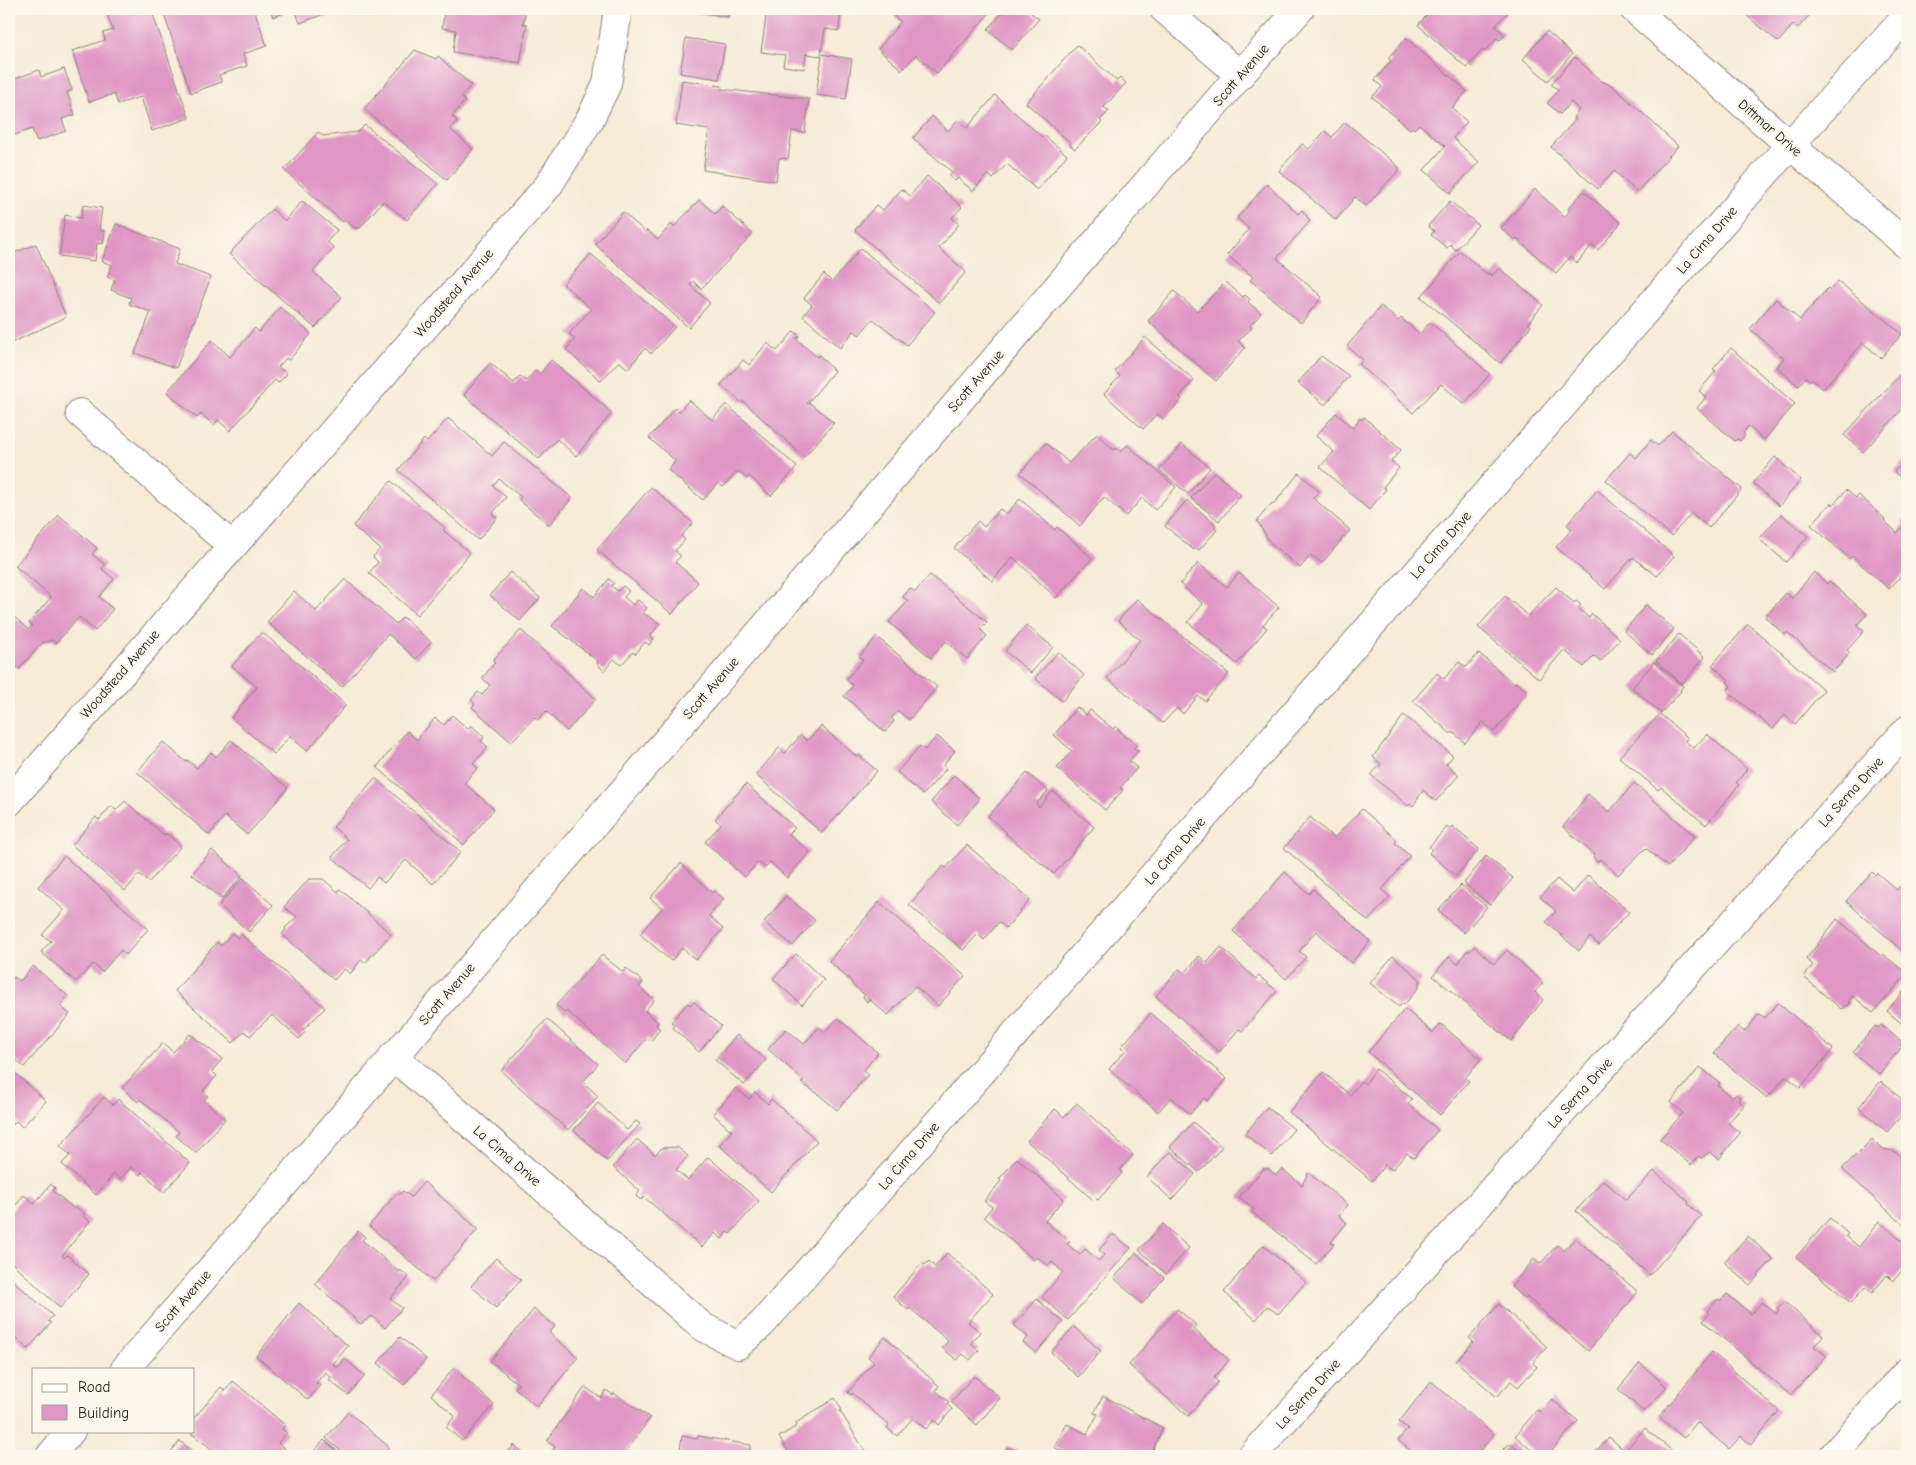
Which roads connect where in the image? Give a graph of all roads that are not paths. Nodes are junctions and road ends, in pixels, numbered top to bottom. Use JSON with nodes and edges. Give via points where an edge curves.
{"nodes":[{"id":1,"x":618,"y":9,"type":"edge"},
{"id":2,"x":1164,"y":9,"type":"edge"},
{"id":3,"x":1300,"y":9,"type":"edge"},
{"id":4,"x":1634,"y":9,"type":"edge"},
{"id":5,"x":1907,"y":16,"type":"edge"},
{"id":6,"x":1240,"y":75,"type":"junction"},
{"id":7,"x":1790,"y":145,"type":"junction"},
{"id":8,"x":1907,"y":245,"type":"edge"},
{"id":9,"x":80,"y":413,"type":"dead end"},
{"id":10,"x":232,"y":546,"type":"junction"},
{"id":11,"x":1907,"y":730,"type":"edge"},
{"id":12,"x":9,"y":802,"type":"edge"},
{"id":13,"x":393,"y":1056,"type":"junction"},
{"id":14,"x":126,"y":1368,"type":"edge"},
{"id":15,"x":1907,"y":1372,"type":"edge"},
{"id":16,"x":70,"y":1432,"type":"edge"},
{"id":17,"x":50,"y":1456,"type":"edge"},
{"id":18,"x":1252,"y":1456,"type":"edge"},
{"id":19,"x":1833,"y":1456,"type":"edge"}],
"edges":[{"from":1,"to":10,"type":"street","name":"Woodstead Avenue","via":[[607,84],[590,119],[548,186]]},
{"from":2,"to":6,"type":"street"},
{"from":3,"to":6,"type":"street","name":"Scott Avenue"},
{"from":4,"to":7,"type":"street","name":"Dittmar Drive"},
{"from":5,"to":7,"type":"street","name":"La Cima Drive"},
{"from":6,"to":13,"type":"street","name":"Scott Avenue"},
{"from":7,"to":8,"type":"street","name":"Dittmar Drive"},
{"from":7,"to":13,"type":"street","name":"La Cima Drive","via":[[762,1324],[738,1345],[703,1327]]},
{"from":9,"to":10,"type":"street"},
{"from":10,"to":12,"type":"street","name":"Woodstead Avenue"},
{"from":11,"to":18,"type":"street","name":"La Serna Drive"},
{"from":13,"to":14,"type":"street","name":"Scott Avenue"},
{"from":15,"to":19,"type":"street"},
{"from":16,"to":17,"type":"street"}]}
